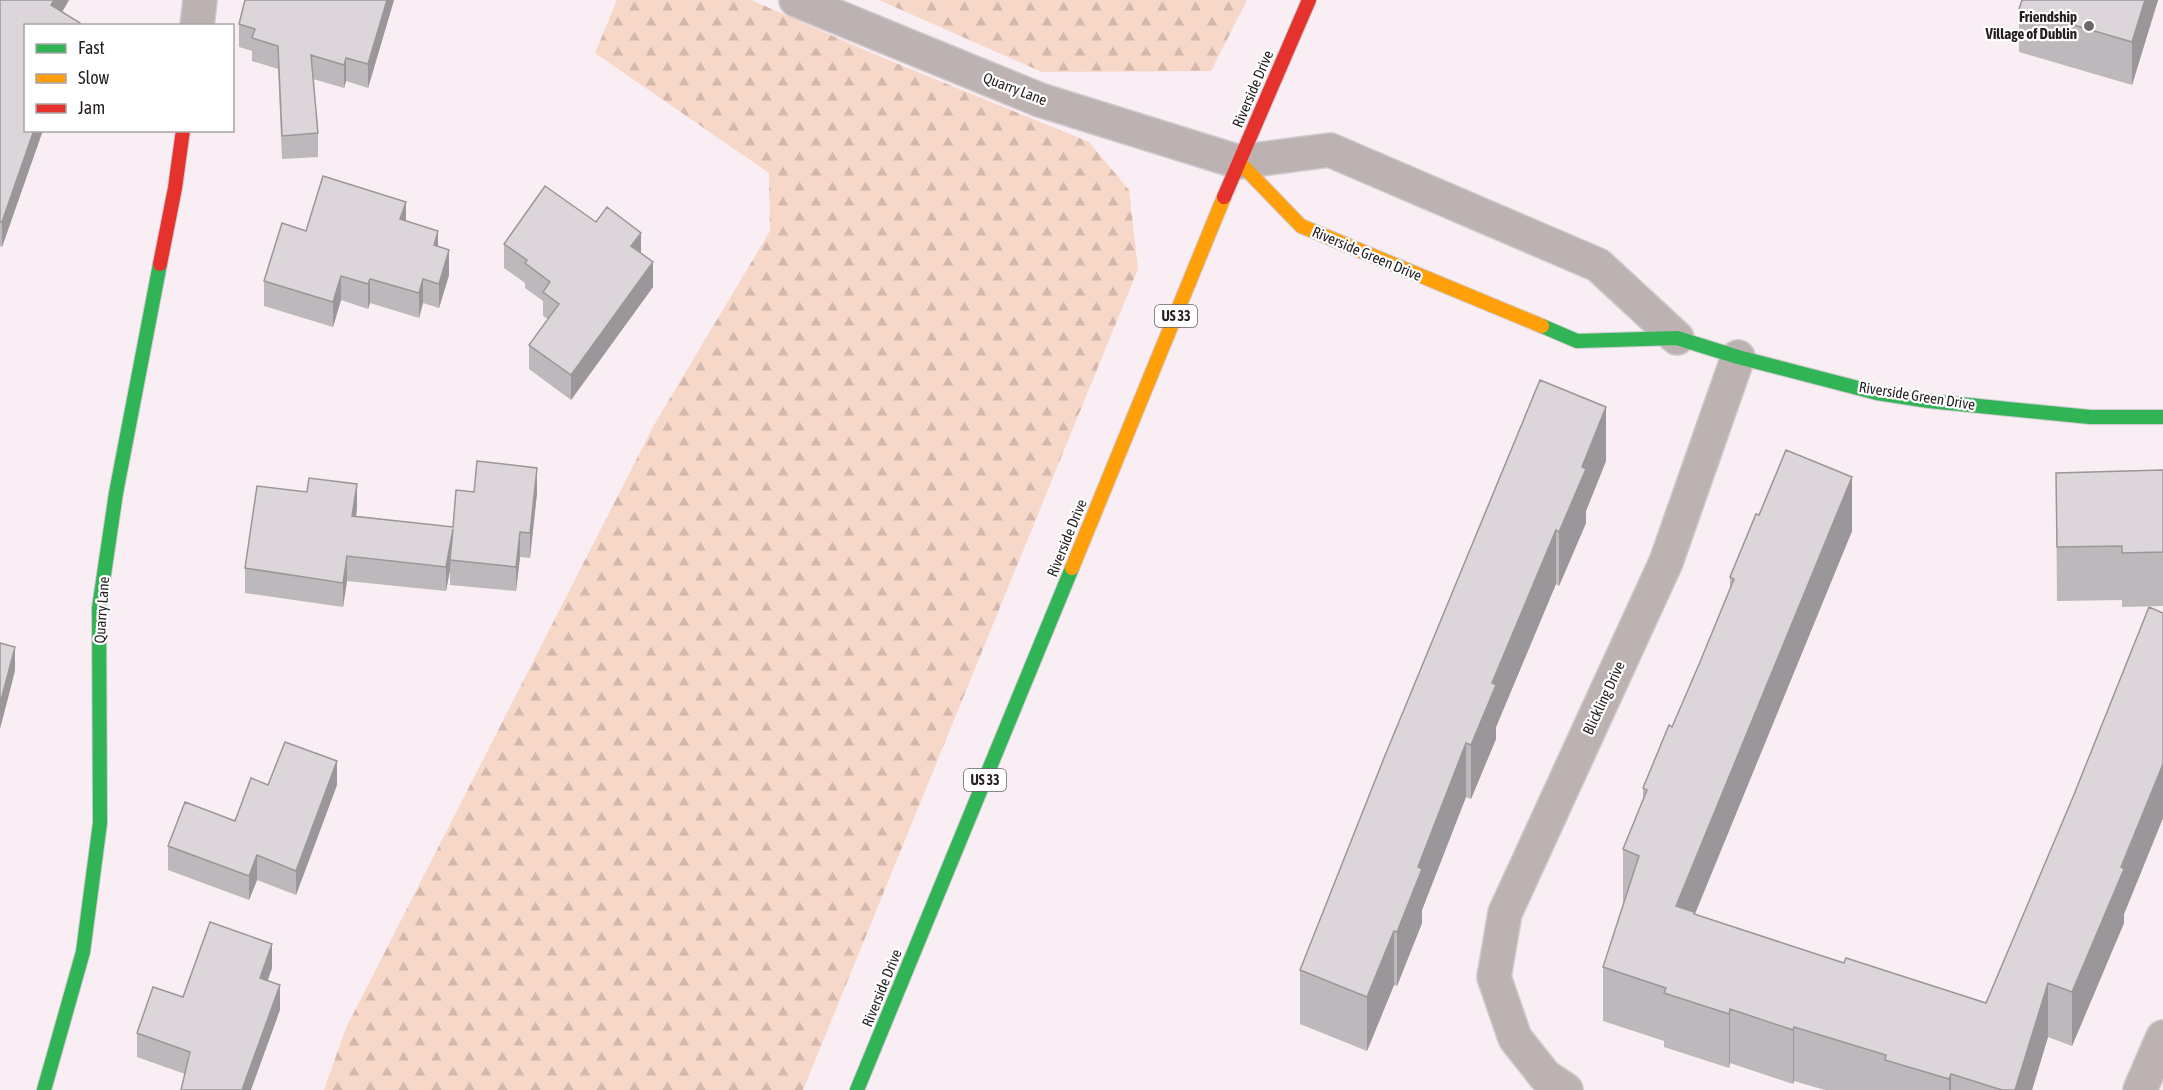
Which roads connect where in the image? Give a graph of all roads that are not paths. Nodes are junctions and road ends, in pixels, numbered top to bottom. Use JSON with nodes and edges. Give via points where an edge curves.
{"nodes":[{"id":1,"x":200,"y":0,"type":"edge"},
{"id":2,"x":796,"y":0,"type":"edge"},
{"id":3,"x":1309,"y":0,"type":"edge"},
{"id":4,"x":197,"y":24,"type":"edge"},
{"id":5,"x":183,"y":132,"type":"edge"},
{"id":6,"x":1239,"y":162,"type":"junction"},
{"id":7,"x":1677,"y":338,"type":"junction"},
{"id":8,"x":1738,"y":357,"type":"junction"},
{"id":9,"x":2163,"y":417,"type":"edge"},
{"id":10,"x":2163,"y":1037,"type":"edge"},
{"id":11,"x":44,"y":1090,"type":"edge"},
{"id":12,"x":857,"y":1090,"type":"edge"},
{"id":13,"x":1566,"y":1090,"type":"edge"},
{"id":14,"x":2140,"y":1090,"type":"edge"}],
"edges":[{"from":1,"to":4,"type":"street"},
{"from":2,"to":6,"type":"street","name":"Quarry Lane","via":[[1040,99]]},
{"from":3,"to":6,"type":"street","name":"Riverside Drive","number":"US 33"},
{"from":5,"to":11,"type":"street","name":"Quarry Lane","via":[[116,493],[99,608],[100,823],[83,952]]},
{"from":6,"to":7,"type":"street","name":"Riverside Green Drive","via":[[1301,226],[1577,341]]},
{"from":6,"to":7,"type":"street","name":"Riverside Green Drive","via":[[1330,150],[1598,266]]},
{"from":6,"to":12,"type":"street","name":"Riverside Drive","number":"US 33"},
{"from":7,"to":8,"type":"street","name":"Riverside Green Drive"},
{"from":8,"to":9,"type":"street","name":"Riverside Green Drive","via":[[1877,393],[1929,401],[2090,417]]},
{"from":8,"to":13,"type":"street","name":"Blickling Drive","via":[[1666,562],[1505,913],[1494,977],[1515,1038],[1545,1076]]},
{"from":10,"to":14,"type":"street"}]}
